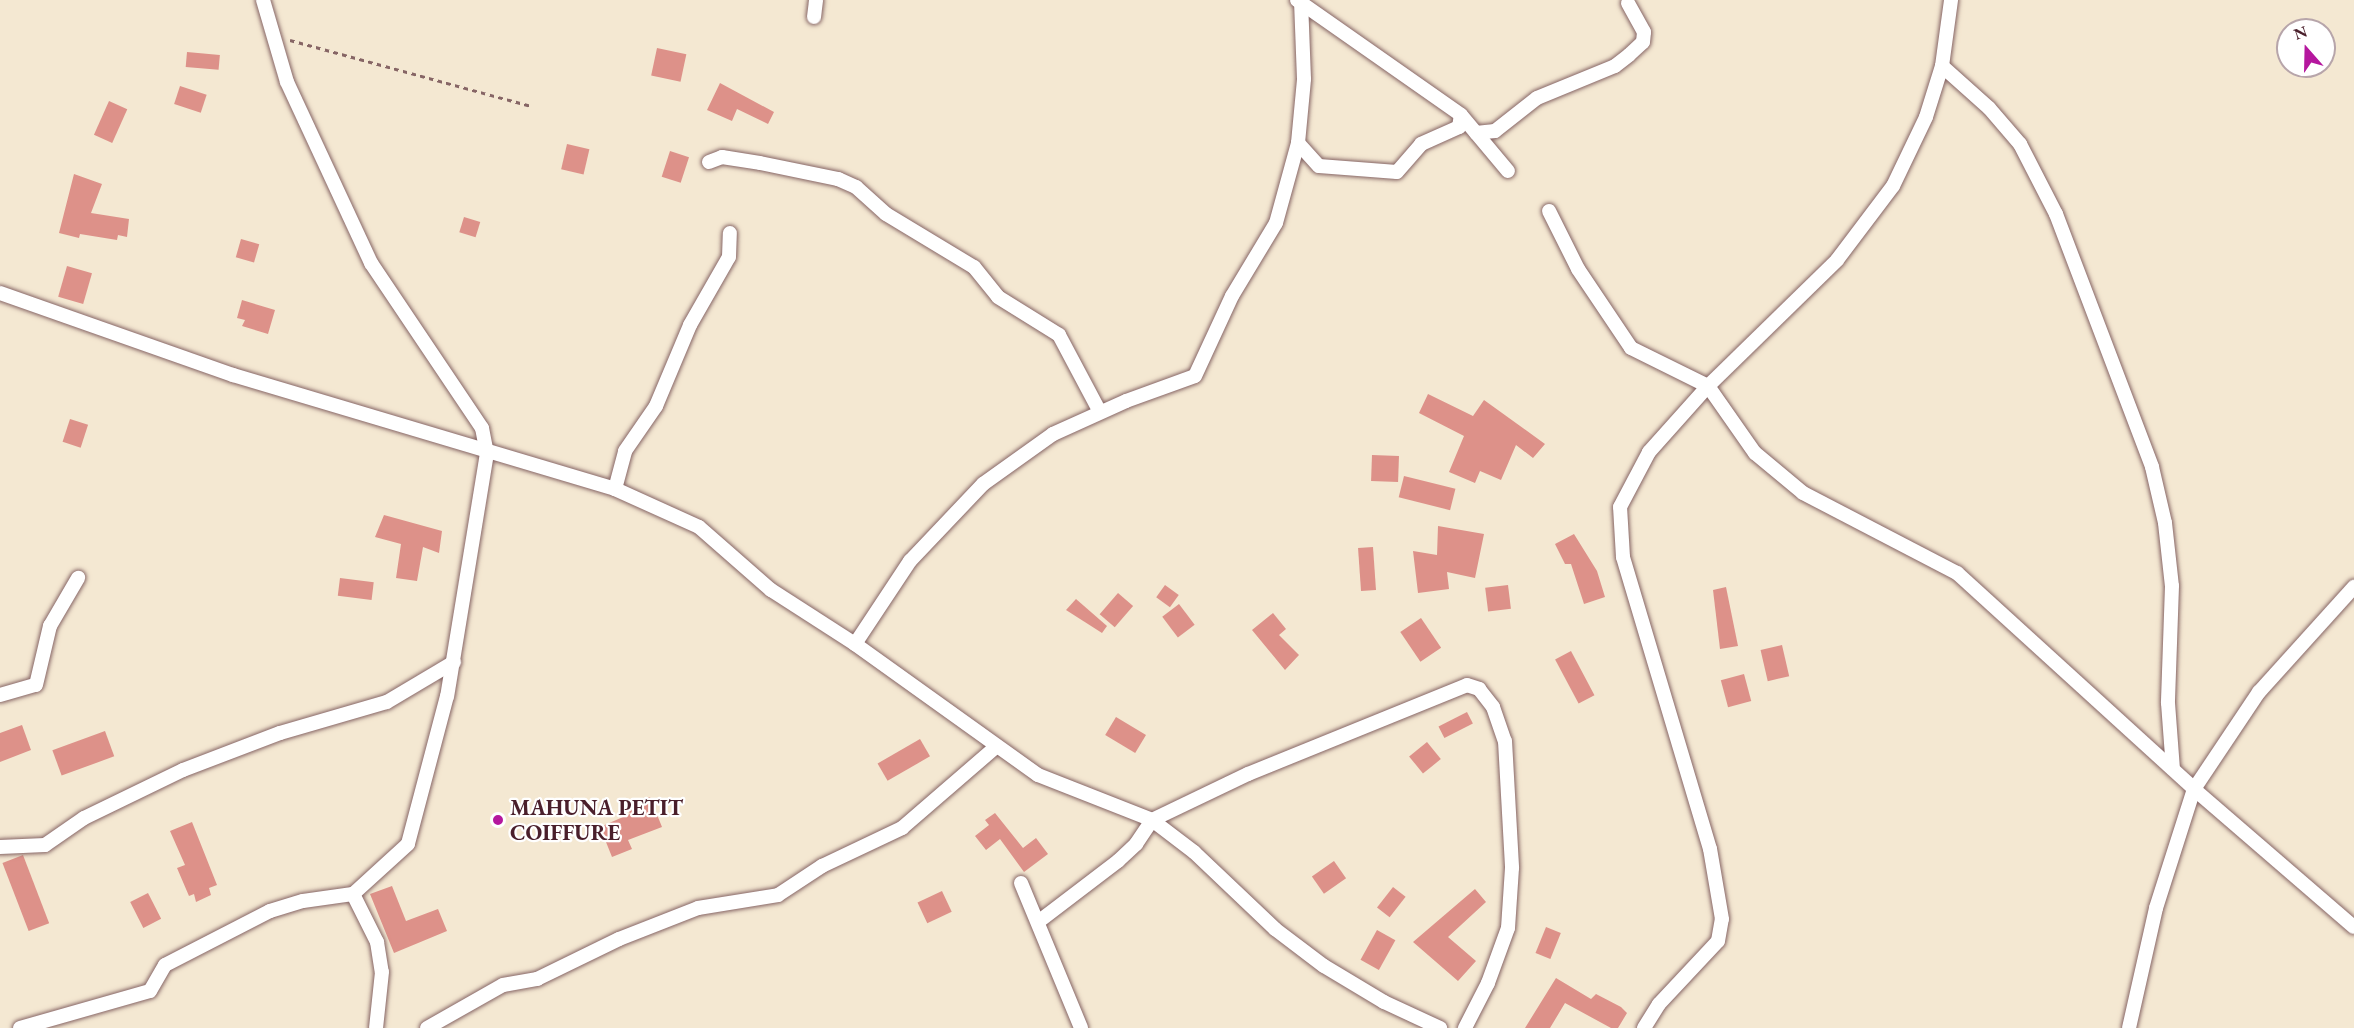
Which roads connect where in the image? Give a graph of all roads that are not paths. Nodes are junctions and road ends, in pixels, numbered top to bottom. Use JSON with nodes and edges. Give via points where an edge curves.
{"nodes":[{"id":1,"x":263,"y":0,"type":"edge"},
{"id":2,"x":816,"y":0,"type":"edge"},
{"id":3,"x":1951,"y":0,"type":"edge"},
{"id":4,"x":1300,"y":1,"type":"edge"},
{"id":5,"x":1628,"y":3,"type":"dead end"},
{"id":6,"x":814,"y":17,"type":"dead end"},
{"id":7,"x":1941,"y":66,"type":"junction"},
{"id":8,"x":1461,"y":115,"type":"junction"},
{"id":9,"x":1476,"y":133,"type":"junction"},
{"id":10,"x":1298,"y":143,"type":"junction"},
{"id":11,"x":709,"y":162,"type":"dead end"},
{"id":12,"x":1508,"y":171,"type":"dead end"},
{"id":13,"x":1549,"y":211,"type":"dead end"},
{"id":14,"x":730,"y":233,"type":"dead end"},
{"id":15,"x":0,"y":293,"type":"edge"},
{"id":16,"x":1708,"y":386,"type":"junction"},
{"id":17,"x":1100,"y":412,"type":"junction"},
{"id":18,"x":487,"y":453,"type":"junction"},
{"id":19,"x":615,"y":489,"type":"junction"},
{"id":20,"x":78,"y":578,"type":"dead end"},
{"id":21,"x":2354,"y":587,"type":"edge"},
{"id":22,"x":855,"y":644,"type":"junction"},
{"id":23,"x":454,"y":662,"type":"junction"},
{"id":24,"x":0,"y":695,"type":"edge"},
{"id":25,"x":997,"y":746,"type":"junction"},
{"id":26,"x":2174,"y":769,"type":"junction"},
{"id":27,"x":2193,"y":789,"type":"junction"},
{"id":28,"x":1152,"y":820,"type":"junction"},
{"id":29,"x":0,"y":847,"type":"edge"},
{"id":30,"x":1021,"y":883,"type":"dead end"},
{"id":31,"x":353,"y":894,"type":"junction"},
{"id":32,"x":1038,"y":922,"type":"junction"},
{"id":33,"x":2354,"y":927,"type":"edge"},
{"id":34,"x":20,"y":1028,"type":"edge"},
{"id":35,"x":376,"y":1028,"type":"edge"},
{"id":36,"x":427,"y":1028,"type":"edge"},
{"id":37,"x":1081,"y":1028,"type":"edge"},
{"id":38,"x":1440,"y":1028,"type":"edge"},
{"id":39,"x":1465,"y":1028,"type":"edge"},
{"id":40,"x":1644,"y":1028,"type":"edge"},
{"id":41,"x":2129,"y":1028,"type":"edge"}],
"edges":[{"from":1,"to":18,"type":"street","via":[[287,82],[371,263],[482,428]]},
{"from":2,"to":6,"type":"street"},
{"from":3,"to":7,"type":"street"},
{"from":4,"to":8,"type":"street"},
{"from":4,"to":10,"type":"street","via":[[1304,79]]},
{"from":5,"to":9,"type":"street","via":[[1644,32],[1643,42],[1629,55],[1615,66],[1537,98],[1494,131]]},
{"from":7,"to":16,"type":"street","via":[[1926,117],[1893,186],[1838,260]]},
{"from":7,"to":26,"type":"street","via":[[1989,108],[2020,144],[2056,214],[2152,467],[2165,523],[2172,586],[2168,703]]},
{"from":8,"to":9,"type":"street"},
{"from":8,"to":10,"type":"street","via":[[1459,127],[1421,144],[1397,172],[1319,166]]},
{"from":9,"to":12,"type":"street"},
{"from":10,"to":17,"type":"street","via":[[1276,223],[1232,296],[1196,376]]},
{"from":11,"to":17,"type":"street","via":[[722,157],[760,163],[838,179],[856,187],[886,214],[974,267],[998,297],[1059,335]]},
{"from":13,"to":16,"type":"street","via":[[1578,269],[1631,348]]},
{"from":14,"to":19,"type":"street","via":[[729,257],[690,325],[656,406],[625,451]]},
{"from":15,"to":18,"type":"street","via":[[233,375]]},
{"from":16,"to":26,"type":"street","via":[[1755,453],[1795,486],[1957,573]]},
{"from":16,"to":40,"type":"street","via":[[1649,452],[1620,507],[1623,557],[1710,849],[1722,919],[1718,941],[1659,1005]]},
{"from":17,"to":22,"type":"street","via":[[1053,434],[982,484],[910,561]]},
{"from":18,"to":19,"type":"street","via":[[534,463]]},
{"from":18,"to":23,"type":"street"},
{"from":19,"to":22,"type":"street","via":[[699,527],[771,590]]},
{"from":20,"to":24,"type":"street","via":[[50,626],[36,685]]},
{"from":21,"to":27,"type":"street","via":[[2259,692]]},
{"from":22,"to":25,"type":"street"},
{"from":23,"to":29,"type":"street","via":[[387,702],[280,733],[183,770],[84,818],[45,845]]},
{"from":23,"to":31,"type":"street","via":[[408,844]]},
{"from":25,"to":28,"type":"street","via":[[1038,775]]},
{"from":25,"to":36,"type":"street","via":[[902,828],[822,866],[778,895],[698,908],[619,939],[537,979],[503,985]]},
{"from":26,"to":27,"type":"street"},
{"from":27,"to":33,"type":"street"},
{"from":27,"to":41,"type":"street","via":[[2156,908]]},
{"from":28,"to":32,"type":"street","via":[[1136,844],[1118,861]]},
{"from":28,"to":38,"type":"street","via":[[1194,852],[1275,929],[1324,966],[1384,1002]]},
{"from":28,"to":39,"type":"street","via":[[1248,774],[1456,687],[1479,689],[1493,707],[1504,741],[1512,868],[1508,928],[1488,983]]},
{"from":30,"to":32,"type":"street"},
{"from":31,"to":34,"type":"street","via":[[303,901],[270,911],[165,964],[150,991]]},
{"from":31,"to":35,"type":"street","via":[[377,942],[382,972]]},
{"from":32,"to":37,"type":"street"}]}
